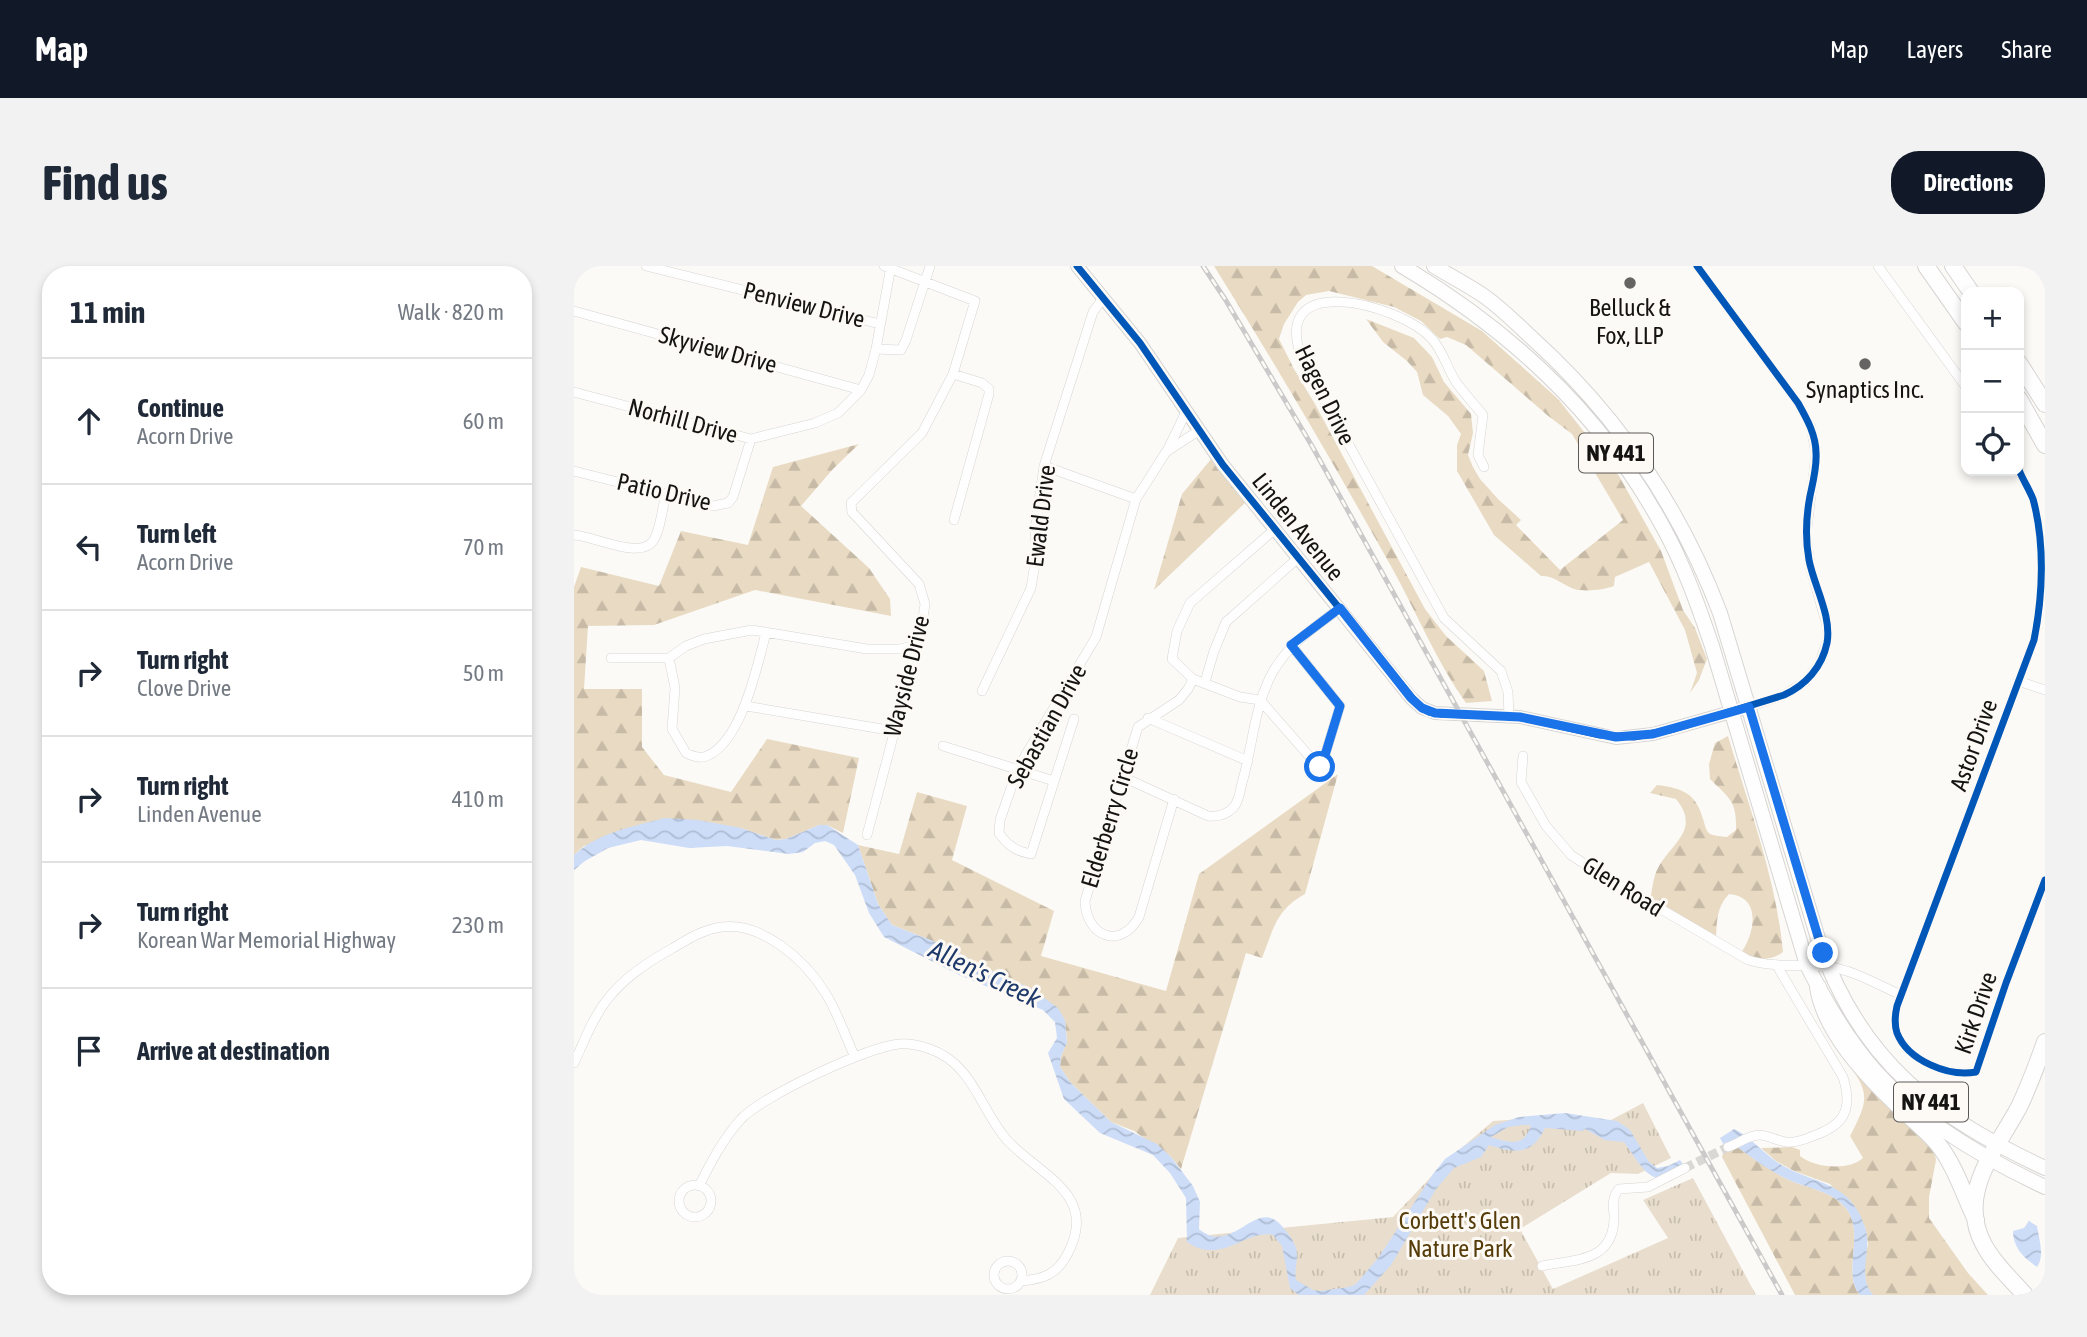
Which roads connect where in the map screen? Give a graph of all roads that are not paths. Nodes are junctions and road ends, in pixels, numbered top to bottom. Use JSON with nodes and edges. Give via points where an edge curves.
{"nodes":[{"id":1,"x":646,"y":266,"type":"edge"},
{"id":2,"x":930,"y":266,"type":"edge"},
{"id":3,"x":1077,"y":266,"type":"edge"},
{"id":4,"x":1402,"y":266,"type":"edge"},
{"id":5,"x":1434,"y":266,"type":"edge"},
{"id":6,"x":1698,"y":266,"type":"edge"},
{"id":7,"x":1878,"y":266,"type":"edge"},
{"id":8,"x":1926,"y":266,"type":"edge"},
{"id":9,"x":1953,"y":266,"type":"edge"},
{"id":10,"x":889,"y":267,"type":"edge"},
{"id":11,"x":925,"y":280,"type":"junction"},
{"id":12,"x":1968,"y":287,"type":"edge"},
{"id":13,"x":1104,"y":297,"type":"junction"},
{"id":14,"x":574,"y":311,"type":"edge"},
{"id":15,"x":1961,"y":316,"type":"edge"},
{"id":16,"x":880,"y":324,"type":"junction"},
{"id":17,"x":876,"y":349,"type":"junction"},
{"id":18,"x":2024,"y":371,"type":"edge"},
{"id":19,"x":953,"y":374,"type":"junction"},
{"id":20,"x":1961,"y":380,"type":"edge"},
{"id":21,"x":861,"y":390,"type":"junction"},
{"id":22,"x":574,"y":392,"type":"edge"},
{"id":23,"x":2045,"y":404,"type":"edge"},
{"id":24,"x":2024,"y":408,"type":"edge"},
{"id":25,"x":1186,"y":412,"type":"junction"},
{"id":26,"x":1198,"y":431,"type":"junction"},
{"id":27,"x":751,"y":439,"type":"junction"},
{"id":28,"x":2045,"y":445,"type":"edge"},
{"id":29,"x":1166,"y":452,"type":"junction"},
{"id":30,"x":1044,"y":466,"type":"junction"},
{"id":31,"x":1484,"y":467,"type":"dead end"},
{"id":32,"x":574,"y":471,"type":"edge"},
{"id":33,"x":2022,"y":476,"type":"edge"},
{"id":34,"x":666,"y":493,"type":"junction"},
{"id":35,"x":1136,"y":499,"type":"junction"},
{"id":36,"x":954,"y":520,"type":"dead end"},
{"id":37,"x":1275,"y":529,"type":"junction"},
{"id":38,"x":574,"y":535,"type":"edge"},
{"id":39,"x":1298,"y":558,"type":"junction"},
{"id":40,"x":1340,"y":608,"type":"junction"},
{"id":41,"x":766,"y":633,"type":"junction"},
{"id":42,"x":917,"y":645,"type":"junction"},
{"id":43,"x":1291,"y":645,"type":"junction"},
{"id":44,"x":611,"y":658,"type":"dead end"},
{"id":45,"x":669,"y":658,"type":"junction"},
{"id":46,"x":1193,"y":679,"type":"junction"},
{"id":47,"x":2018,"y":681,"type":"junction"},
{"id":48,"x":1205,"y":682,"type":"junction"},
{"id":49,"x":2045,"y":690,"type":"edge"},
{"id":50,"x":982,"y":691,"type":"dead end"},
{"id":51,"x":1260,"y":700,"type":"junction"},
{"id":52,"x":746,"y":706,"type":"junction"},
{"id":53,"x":1749,"y":707,"type":"junction"},
{"id":54,"x":1732,"y":712,"type":"junction"},
{"id":55,"x":1509,"y":716,"type":"junction"},
{"id":56,"x":1148,"y":718,"type":"junction"},
{"id":57,"x":1074,"y":719,"type":"dead end"},
{"id":58,"x":894,"y":731,"type":"junction"},
{"id":59,"x":943,"y":746,"type":"dead end"},
{"id":60,"x":1523,"y":756,"type":"dead end"},
{"id":61,"x":1248,"y":761,"type":"junction"},
{"id":62,"x":1018,"y":768,"type":"junction"},
{"id":63,"x":1122,"y":777,"type":"junction"},
{"id":64,"x":1054,"y":781,"type":"junction"},
{"id":65,"x":1174,"y":799,"type":"junction"},
{"id":66,"x":867,"y":835,"type":"dead end"},
{"id":67,"x":2045,"y":880,"type":"edge"},
{"id":68,"x":1807,"y":965,"type":"junction"},
{"id":69,"x":1777,"y":966,"type":"junction"},
{"id":70,"x":1829,"y":967,"type":"junction"},
{"id":71,"x":1818,"y":987,"type":"junction"},
{"id":72,"x":1901,"y":995,"type":"junction"},
{"id":73,"x":2045,"y":1042,"type":"edge"},
{"id":74,"x":855,"y":1057,"type":"junction"},
{"id":75,"x":574,"y":1063,"type":"edge"},
{"id":76,"x":1730,"y":1146,"type":"tunnel mouth"},
{"id":77,"x":1993,"y":1152,"type":"junction"},
{"id":78,"x":1685,"y":1168,"type":"tunnel mouth"},
{"id":79,"x":2045,"y":1168,"type":"edge"},
{"id":80,"x":699,"y":1186,"type":"dead end"},
{"id":81,"x":2045,"y":1187,"type":"edge"},
{"id":82,"x":1976,"y":1220,"type":"junction"},
{"id":83,"x":1542,"y":1266,"type":"dead end"},
{"id":84,"x":1021,"y":1281,"type":"dead end"},
{"id":85,"x":2025,"y":1295,"type":"edge"}],
"edges":[{"from":1,"to":16,"type":"street","name":"Penview Drive"},
{"from":2,"to":11,"type":"street"},
{"from":3,"to":13,"type":"street","name":"Linden Avenue"},
{"from":4,"to":54,"type":"main road","number":"NY 441","via":[[1491,325],[1537,364],[1579,406],[1614,451],[1675,551]]},
{"from":5,"to":53,"type":"main road","number":"NY 441","via":[[1484,296],[1552,356],[1589,394],[1641,461],[1683,529],[1709,583]]},
{"from":6,"to":53,"type":"street","via":[[1799,405],[1811,427],[1816,454],[1806,536],[1827,626],[1825,651],[1813,674],[1797,689]]},
{"from":7,"to":20,"type":"street"},
{"from":8,"to":15,"type":"highway"},
{"from":9,"to":12,"type":"highway"},
{"from":10,"to":11,"type":"street"},
{"from":10,"to":16,"type":"street","name":"Norhill Drive"},
{"from":11,"to":17,"type":"street","via":[[901,350]]},
{"from":11,"to":19,"type":"street","name":"Wayside Drive","via":[[975,301]]},
{"from":13,"to":25,"type":"street","name":"Linden Avenue"},
{"from":13,"to":30,"type":"street","name":"Ewald Drive","via":[[1093,312]]},
{"from":14,"to":21,"type":"street","name":"Skyview Drive"},
{"from":16,"to":17,"type":"street","name":"Norhill Drive"},
{"from":17,"to":21,"type":"street","name":"Norhill Drive"},
{"from":18,"to":23,"type":"highway"},
{"from":19,"to":36,"type":"street","via":[[982,383],[989,394]]},
{"from":19,"to":42,"type":"street","name":"Wayside Drive","via":[[922,433],[851,503],[852,512],[919,584],[925,604]]},
{"from":21,"to":27,"type":"street","name":"Norhill Drive","via":[[838,413]]},
{"from":22,"to":27,"type":"street","name":"Norhill Drive"},
{"from":24,"to":28,"type":"highway"},
{"from":25,"to":26,"type":"street","name":"Linden Avenue"},
{"from":25,"to":29,"type":"street","name":"Sebastian Drive"},
{"from":26,"to":29,"type":"street","name":"Sebastian Drive"},
{"from":26,"to":37,"type":"street","name":"Linden Avenue"},
{"from":27,"to":34,"type":"street","name":"Patio Drive","via":[[728,503],[713,506]]},
{"from":29,"to":35,"type":"street","name":"Sebastian Drive"},
{"from":30,"to":35,"type":"street"},
{"from":30,"to":50,"type":"street","name":"Ewald Drive","via":[[1031,588]]},
{"from":31,"to":55,"type":"street","name":"Hagen Drive","via":[[1478,455],[1483,415],[1455,381],[1432,338],[1394,316],[1337,301],[1315,303],[1303,314],[1296,342],[1304,363],[1444,618],[1501,671]]},
{"from":32,"to":34,"type":"street","name":"Patio Drive"},
{"from":33,"to":47,"type":"street","name":"Astor Drive","via":[[2041,539],[2042,589],[2034,640]]},
{"from":34,"to":38,"type":"street","via":[[655,540],[648,546],[632,550]]},
{"from":35,"to":62,"type":"street","name":"Sebastian Drive","via":[[1096,637]]},
{"from":37,"to":39,"type":"street","name":"Linden Avenue"},
{"from":37,"to":46,"type":"street","via":[[1190,603],[1171,659]]},
{"from":39,"to":40,"type":"street","name":"Linden Avenue"},
{"from":39,"to":48,"type":"street","via":[[1226,622]]},
{"from":40,"to":43,"type":"street"},
{"from":40,"to":55,"type":"street","name":"Linden Avenue","via":[[1411,698],[1429,712]]},
{"from":41,"to":42,"type":"street","via":[[867,649]]},
{"from":41,"to":45,"type":"street","via":[[752,630],[704,639]]},
{"from":41,"to":52,"type":"street"},
{"from":42,"to":58,"type":"street","name":"Wayside Drive"},
{"from":43,"to":51,"type":"street"},
{"from":43,"to":51,"type":"street","via":[[1340,706],[1322,765],[1317,765]]},
{"from":44,"to":45,"type":"street"},
{"from":45,"to":52,"type":"street","via":[[675,688],[673,729],[686,753],[707,756],[727,737]]},
{"from":46,"to":48,"type":"street"},
{"from":46,"to":56,"type":"street","name":"Elderberry Circle","via":[[1179,700]]},
{"from":47,"to":49,"type":"street"},
{"from":47,"to":72,"type":"street","name":"Astor Drive"},
{"from":48,"to":51,"type":"street"},
{"from":51,"to":61,"type":"street"},
{"from":52,"to":58,"type":"street"},
{"from":53,"to":54,"type":"street","name":"Linden Avenue"},
{"from":53,"to":70,"type":"main road","number":"NY 441"},
{"from":54,"to":55,"type":"street","name":"Linden Avenue","via":[[1653,734],[1616,737]]},
{"from":54,"to":68,"type":"main road","number":"NY 441"},
{"from":56,"to":61,"type":"street"},
{"from":56,"to":63,"type":"street","name":"Elderberry Circle","via":[[1138,727]]},
{"from":57,"to":64,"type":"street","name":"Sebastian Drive"},
{"from":58,"to":66,"type":"street","name":"Wayside Drive"},
{"from":59,"to":62,"type":"street"},
{"from":60,"to":69,"type":"street","name":"Glen Road","via":[[1521,782],[1546,826],[1571,855],[1737,956]]},
{"from":61,"to":65,"type":"street","via":[[1236,803],[1227,813],[1208,816]]},
{"from":62,"to":64,"type":"street"},
{"from":62,"to":64,"type":"street","name":"Sebastian Drive","via":[[999,833],[1018,851],[1031,854]]},
{"from":63,"to":65,"type":"street"},
{"from":63,"to":65,"type":"street","name":"Elderberry Circle","via":[[1085,901],[1088,920],[1103,934],[1128,933],[1139,918]]},
{"from":67,"to":72,"type":"street","name":"Kirk Drive","via":[[1976,1072],[1949,1072],[1910,1051],[1895,1020]]},
{"from":68,"to":69,"type":"street","name":"Glen Road"},
{"from":68,"to":70,"type":"street","name":"Glen Road"},
{"from":68,"to":71,"type":"main road","number":"NY 441"},
{"from":69,"to":76,"type":"street","via":[[1843,1077],[1849,1101],[1841,1120],[1825,1132],[1793,1142],[1754,1135]]},
{"from":70,"to":72,"type":"street"},
{"from":70,"to":77,"type":"main road","number":"NY 441","via":[[1859,1027],[1894,1070]]},
{"from":71,"to":77,"type":"main road","number":"NY 441","via":[[1878,1074],[1914,1107]]},
{"from":71,"to":82,"type":"highway","via":[[1829,1020],[1851,1055],[1937,1143]]},
{"from":73,"to":77,"type":"highway","via":[[2028,1087]]},
{"from":74,"to":75,"type":"street","via":[[826,995],[797,959],[765,937],[722,927],[690,938],[623,983],[595,1018]]},
{"from":74,"to":80,"type":"street","via":[[769,1099],[743,1118],[718,1150]]},
{"from":74,"to":84,"type":"street","via":[[899,1044],[930,1049],[955,1062],[1007,1140],[1066,1192],[1076,1218],[1069,1252],[1054,1272],[1042,1279]]},
{"from":77,"to":79,"type":"main road","number":"NY 441"},
{"from":77,"to":81,"type":"main road","number":"NY 441"},
{"from":77,"to":82,"type":"highway","via":[[1976,1187]]},
{"from":78,"to":83,"type":"street","via":[[1648,1187],[1619,1189],[1613,1199],[1612,1232],[1602,1248],[1582,1260]]},
{"from":82,"to":85,"type":"highway","via":[[1984,1246]]}]}
